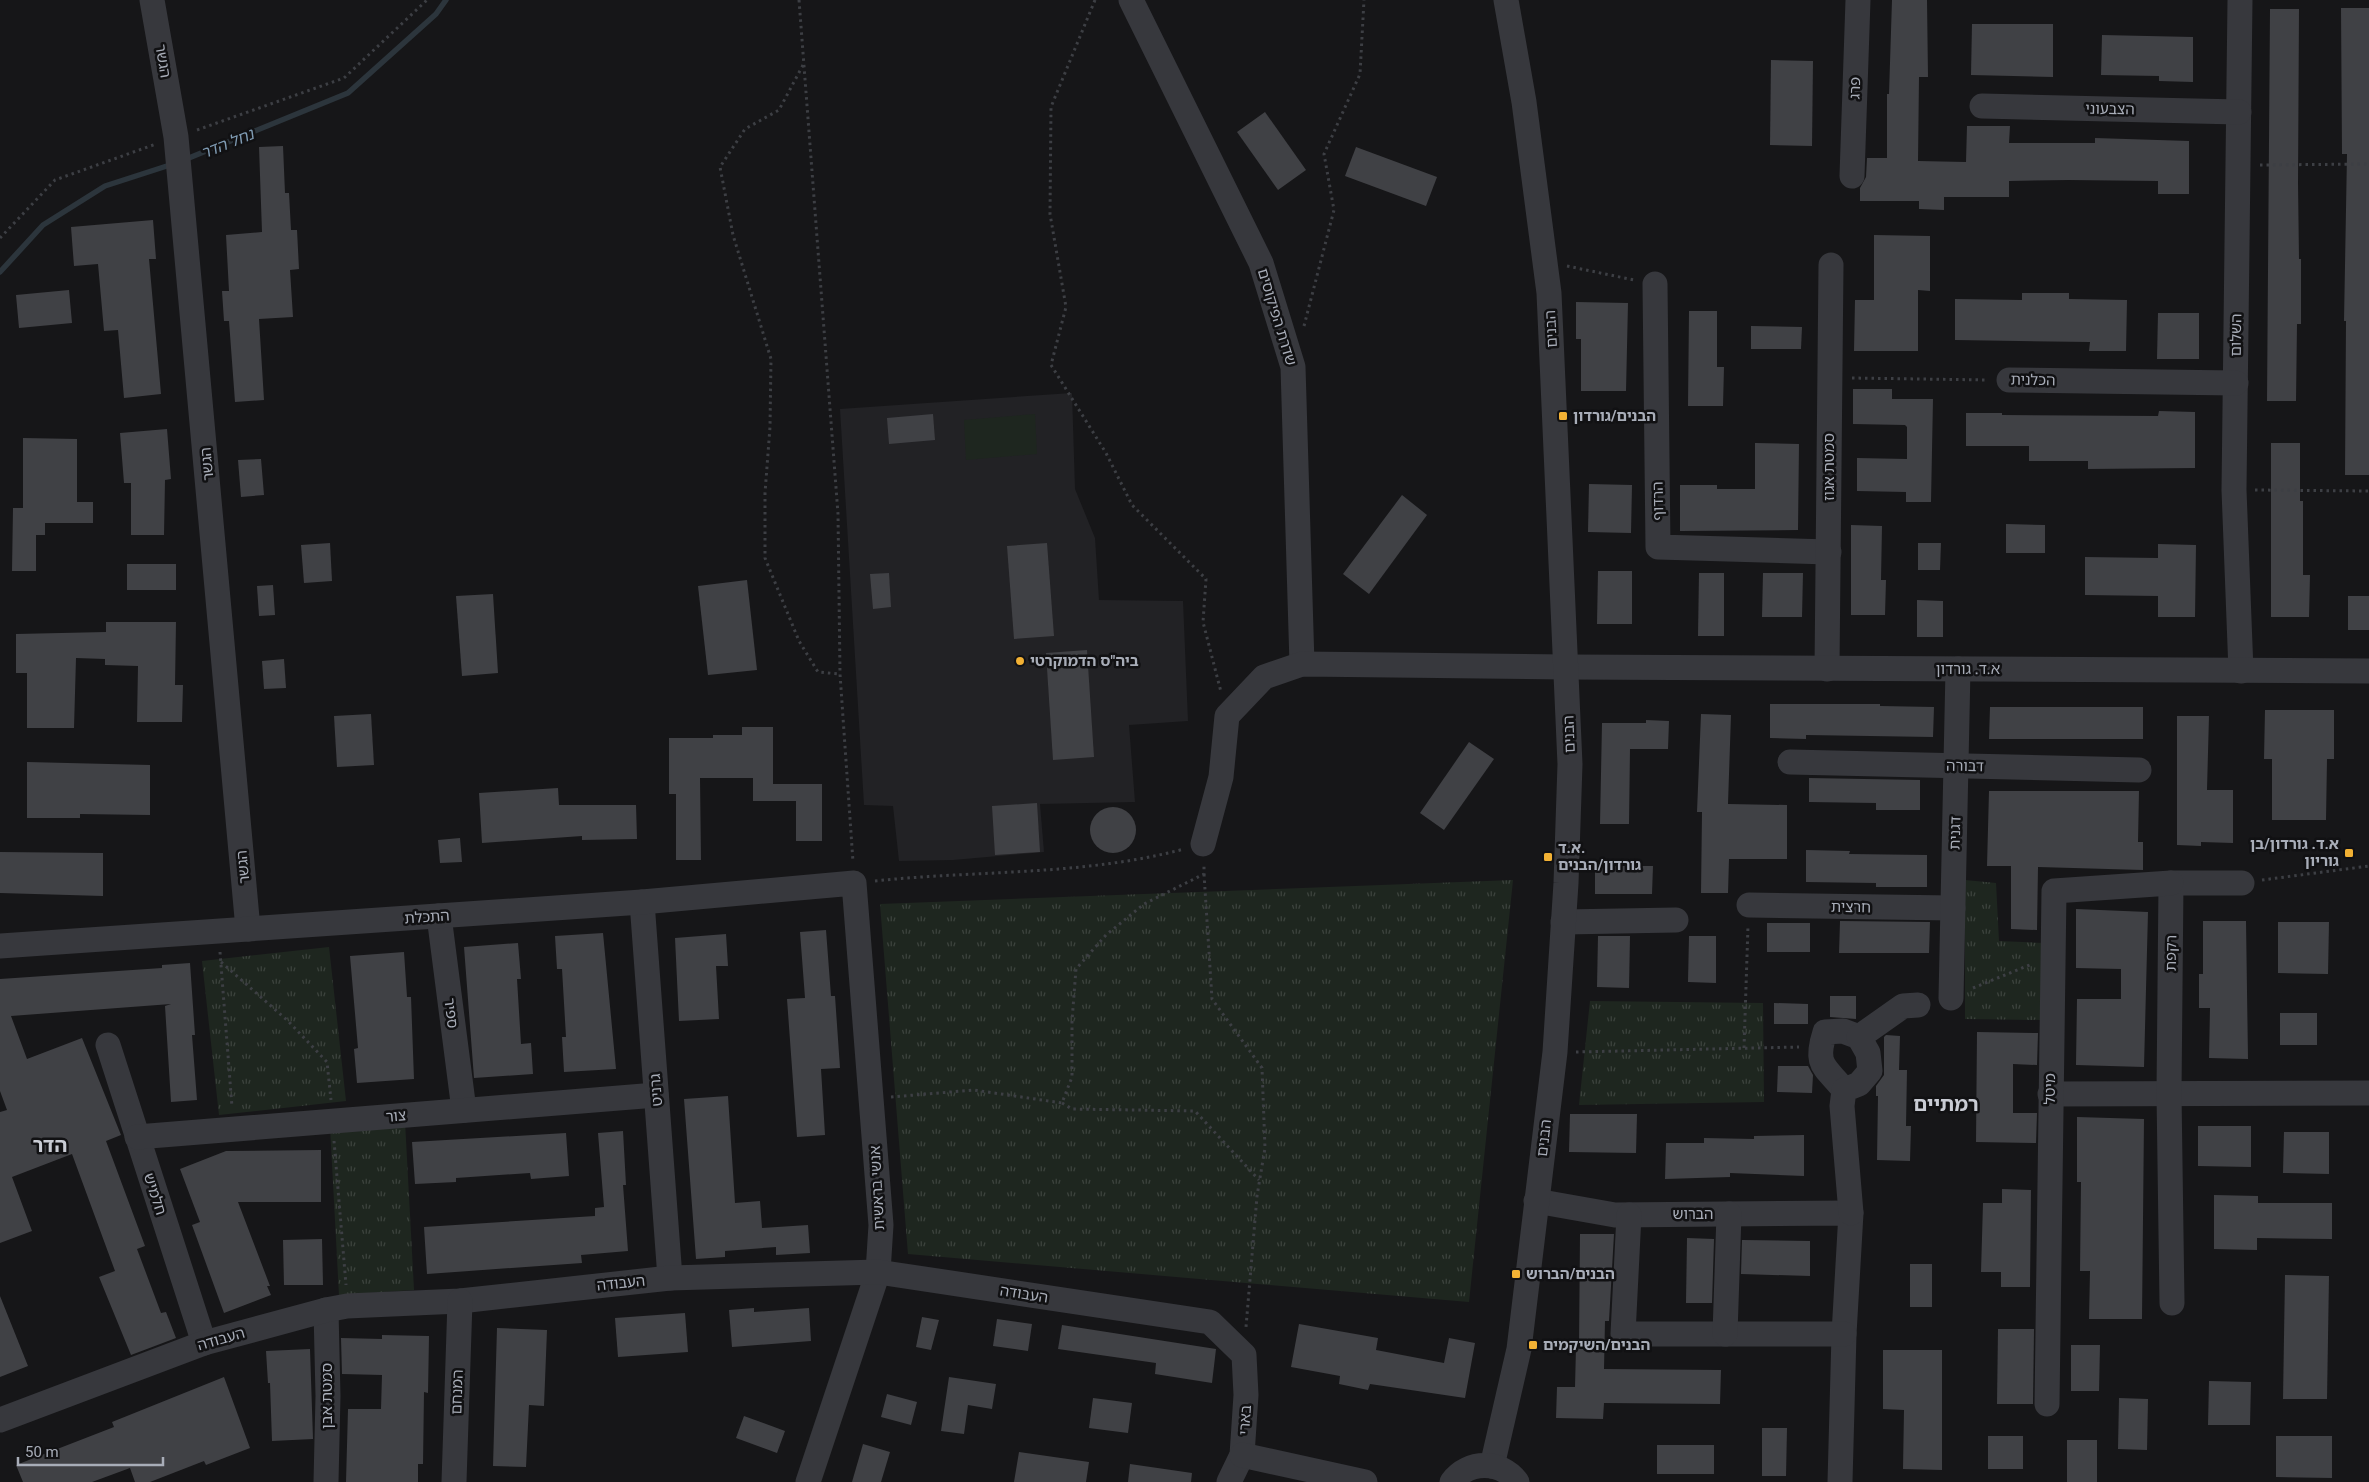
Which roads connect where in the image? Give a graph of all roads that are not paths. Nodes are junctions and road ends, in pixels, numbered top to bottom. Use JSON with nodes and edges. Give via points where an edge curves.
{"nodes":[{"id":1,"x":152,"y":0,"type":"edge"},
{"id":2,"x":1131,"y":0,"type":"edge"},
{"id":3,"x":1506,"y":0,"type":"edge"},
{"id":4,"x":1858,"y":0,"type":"edge"},
{"id":5,"x":2240,"y":0,"type":"edge"},
{"id":6,"x":1982,"y":106,"type":"dead end"},
{"id":7,"x":2239,"y":112,"type":"junction"},
{"id":8,"x":1852,"y":176,"type":"dead end"},
{"id":9,"x":1831,"y":265,"type":"dead end"},
{"id":10,"x":1655,"y":284,"type":"road end"},
{"id":11,"x":2009,"y":380,"type":"road end"},
{"id":12,"x":2236,"y":383,"type":"junction"},
{"id":13,"x":1829,"y":552,"type":"junction"},
{"id":14,"x":1302,"y":664,"type":"junction"},
{"id":15,"x":1567,"y":667,"type":"junction"},
{"id":16,"x":1828,"y":669,"type":"junction"},
{"id":17,"x":1958,"y":669,"type":"junction"},
{"id":18,"x":2241,"y":671,"type":"junction"},
{"id":19,"x":2369,"y":671,"type":"edge"},
{"id":20,"x":1790,"y":762,"type":"dead end"},
{"id":21,"x":1957,"y":766,"type":"junction"},
{"id":22,"x":2139,"y":770,"type":"dead end"},
{"id":23,"x":1203,"y":844,"type":"road end"},
{"id":24,"x":854,"y":883,"type":"joint"},
{"id":25,"x":2171,"y":883,"type":"junction"},
{"id":26,"x":2242,"y":883,"type":"road end"},
{"id":27,"x":642,"y":902,"type":"junction"},
{"id":28,"x":1749,"y":905,"type":"road end"},
{"id":29,"x":1953,"y":908,"type":"junction"},
{"id":30,"x":439,"y":916,"type":"junction"},
{"id":31,"x":1676,"y":920,"type":"dead end"},
{"id":32,"x":1563,"y":922,"type":"junction"},
{"id":33,"x":248,"y":929,"type":"junction"},
{"id":34,"x":0,"y":946,"type":"edge"},
{"id":35,"x":1951,"y":998,"type":"road end"},
{"id":36,"x":1918,"y":1005,"type":"dead end"},
{"id":37,"x":1859,"y":1037,"type":"junction"},
{"id":38,"x":108,"y":1045,"type":"dead end"},
{"id":39,"x":1844,"y":1090,"type":"junction"},
{"id":40,"x":2169,"y":1093,"type":"junction"},
{"id":41,"x":2369,"y":1093,"type":"edge"},
{"id":42,"x":2050,"y":1094,"type":"junction"},
{"id":43,"x":656,"y":1095,"type":"junction"},
{"id":44,"x":464,"y":1110,"type":"junction"},
{"id":45,"x":137,"y":1137,"type":"junction"},
{"id":46,"x":1536,"y":1201,"type":"junction"},
{"id":47,"x":1851,"y":1213,"type":"junction"},
{"id":48,"x":1730,"y":1214,"type":"junction"},
{"id":49,"x":1629,"y":1215,"type":"junction"},
{"id":50,"x":878,"y":1272,"type":"junction"},
{"id":51,"x":670,"y":1278,"type":"junction"},
{"id":52,"x":460,"y":1302,"type":"junction"},
{"id":53,"x":2172,"y":1303,"type":"dead end"},
{"id":54,"x":326,"y":1310,"type":"junction"},
{"id":55,"x":1725,"y":1334,"type":"junction"},
{"id":56,"x":1844,"y":1334,"type":"junction"},
{"id":57,"x":204,"y":1343,"type":"junction"},
{"id":58,"x":1244,"y":1355,"type":"joint"},
{"id":59,"x":2048,"y":1404,"type":"dead end"},
{"id":60,"x":0,"y":1420,"type":"edge"},
{"id":61,"x":1242,"y":1455,"type":"junction"},
{"id":62,"x":1492,"y":1466,"type":"junction"},
{"id":63,"x":326,"y":1482,"type":"edge"},
{"id":64,"x":454,"y":1482,"type":"edge"},
{"id":65,"x":808,"y":1482,"type":"edge"},
{"id":66,"x":1229,"y":1482,"type":"edge"},
{"id":67,"x":1365,"y":1482,"type":"edge"},
{"id":68,"x":1452,"y":1482,"type":"edge"},
{"id":69,"x":1517,"y":1482,"type":"edge"},
{"id":70,"x":1840,"y":1482,"type":"edge"}],
"edges":[{"from":1,"to":33,"type":"street","name":"הגשר","via":[[176,137]]},
{"from":2,"to":14,"type":"street","name":"שדרת הפיקוסים","via":[[1261,263],[1293,367]]},
{"from":3,"to":15,"type":"street","name":"הבנים","via":[[1524,102],[1549,293]]},
{"from":4,"to":8,"type":"street","name":"פרג"},
{"from":5,"to":7,"type":"street","name":"השלום"},
{"from":6,"to":7,"type":"street","name":"הצבעוני"},
{"from":7,"to":12,"type":"street","name":"השלום"},
{"from":9,"to":13,"type":"street","name":"סמטת אגוז"},
{"from":10,"to":13,"type":"street","name":"הרדוף","via":[[1658,548]]},
{"from":11,"to":12,"type":"street","name":"הכלנית"},
{"from":12,"to":18,"type":"street","name":"השלום","via":[[2234,490]]},
{"from":13,"to":16,"type":"street","name":"סמטת אגוז"},
{"from":14,"to":15,"type":"street","name":"א.ד. גורדון"},
{"from":14,"to":23,"type":"street","name":"א.ד. גורדון","via":[[1264,677],[1228,716],[1221,777]]},
{"from":15,"to":16,"type":"street","name":"א.ד. גורדון"},
{"from":15,"to":32,"type":"street","name":"הבנים","via":[[1570,764]]},
{"from":16,"to":17,"type":"street","name":"א.ד. גורדון"},
{"from":17,"to":18,"type":"street","name":"א.ד. גורדון"},
{"from":17,"to":21,"type":"street","name":"דגנית"},
{"from":18,"to":19,"type":"street","name":"א.ד. גורדון"},
{"from":20,"to":21,"type":"street","name":"דבורה"},
{"from":21,"to":22,"type":"street","name":"דבורה"},
{"from":21,"to":29,"type":"street","name":"דגנית"},
{"from":24,"to":27,"type":"street","name":"התכלת"},
{"from":24,"to":50,"type":"street","name":"אנשי בראשית","via":[[880,1225]]},
{"from":25,"to":26,"type":"street"},
{"from":25,"to":40,"type":"street","name":"רקפת"},
{"from":25,"to":42,"type":"street","name":"מיטל","via":[[2054,891]]},
{"from":27,"to":30,"type":"street","name":"התכלת"},
{"from":27,"to":43,"type":"street","name":"גרניט"},
{"from":28,"to":29,"type":"street","name":"חרצית"},
{"from":29,"to":35,"type":"street","name":"דגנית"},
{"from":30,"to":33,"type":"street","name":"התכלת"},
{"from":30,"to":44,"type":"street","name":"ספיר"},
{"from":31,"to":32,"type":"street"},
{"from":32,"to":46,"type":"street","name":"הבנים","via":[[1555,1052]]},
{"from":33,"to":34,"type":"street","name":"התכלת"},
{"from":36,"to":37,"type":"street","via":[[1903,1006]]},
{"from":37,"to":39,"type":"street","via":[[1868,1053],[1870,1071],[1859,1084]]},
{"from":37,"to":39,"type":"street","via":[[1843,1031],[1825,1032],[1820,1047],[1822,1067]]},
{"from":38,"to":45,"type":"street","name":"חלמיש"},
{"from":39,"to":47,"type":"street","via":[[1842,1106]]},
{"from":40,"to":41,"type":"street"},
{"from":40,"to":42,"type":"street"},
{"from":40,"to":53,"type":"street","name":"רקפת"},
{"from":42,"to":59,"type":"street","name":"מיטל"},
{"from":43,"to":44,"type":"street","name":"צור"},
{"from":43,"to":51,"type":"street","name":"גרניט"},
{"from":44,"to":45,"type":"street","name":"צור"},
{"from":45,"to":57,"type":"street","name":"חלמיש"},
{"from":46,"to":49,"type":"street","name":"הברוש"},
{"from":46,"to":62,"type":"street","name":"הבנים","via":[[1519,1350]]},
{"from":47,"to":48,"type":"street","name":"הברוש"},
{"from":47,"to":56,"type":"street"},
{"from":48,"to":49,"type":"street","name":"הברוש"},
{"from":48,"to":55,"type":"street"},
{"from":49,"to":55,"type":"street","via":[[1623,1334]]},
{"from":50,"to":51,"type":"street","name":"העבודה"},
{"from":50,"to":58,"type":"street","name":"העבודה","via":[[1210,1322]]},
{"from":50,"to":65,"type":"street","name":"אנשי בראשית"},
{"from":51,"to":52,"type":"street","name":"העבודה"},
{"from":52,"to":54,"type":"street","name":"העבודה","via":[[347,1306]]},
{"from":52,"to":64,"type":"street","name":"המנחם"},
{"from":54,"to":57,"type":"street","name":"העבודה"},
{"from":54,"to":63,"type":"street","name":"סמטת אבן"},
{"from":55,"to":56,"type":"street"},
{"from":56,"to":70,"type":"street"},
{"from":57,"to":60,"type":"street","name":"העבודה"},
{"from":58,"to":61,"type":"street","name":"בארי","via":[[1246,1395]]},
{"from":61,"to":66,"type":"street","name":"בארי"},
{"from":61,"to":67,"type":"street"},
{"from":62,"to":68,"type":"street","via":[[1466,1469]]},
{"from":62,"to":69,"type":"street","via":[[1503,1470]]}]}
